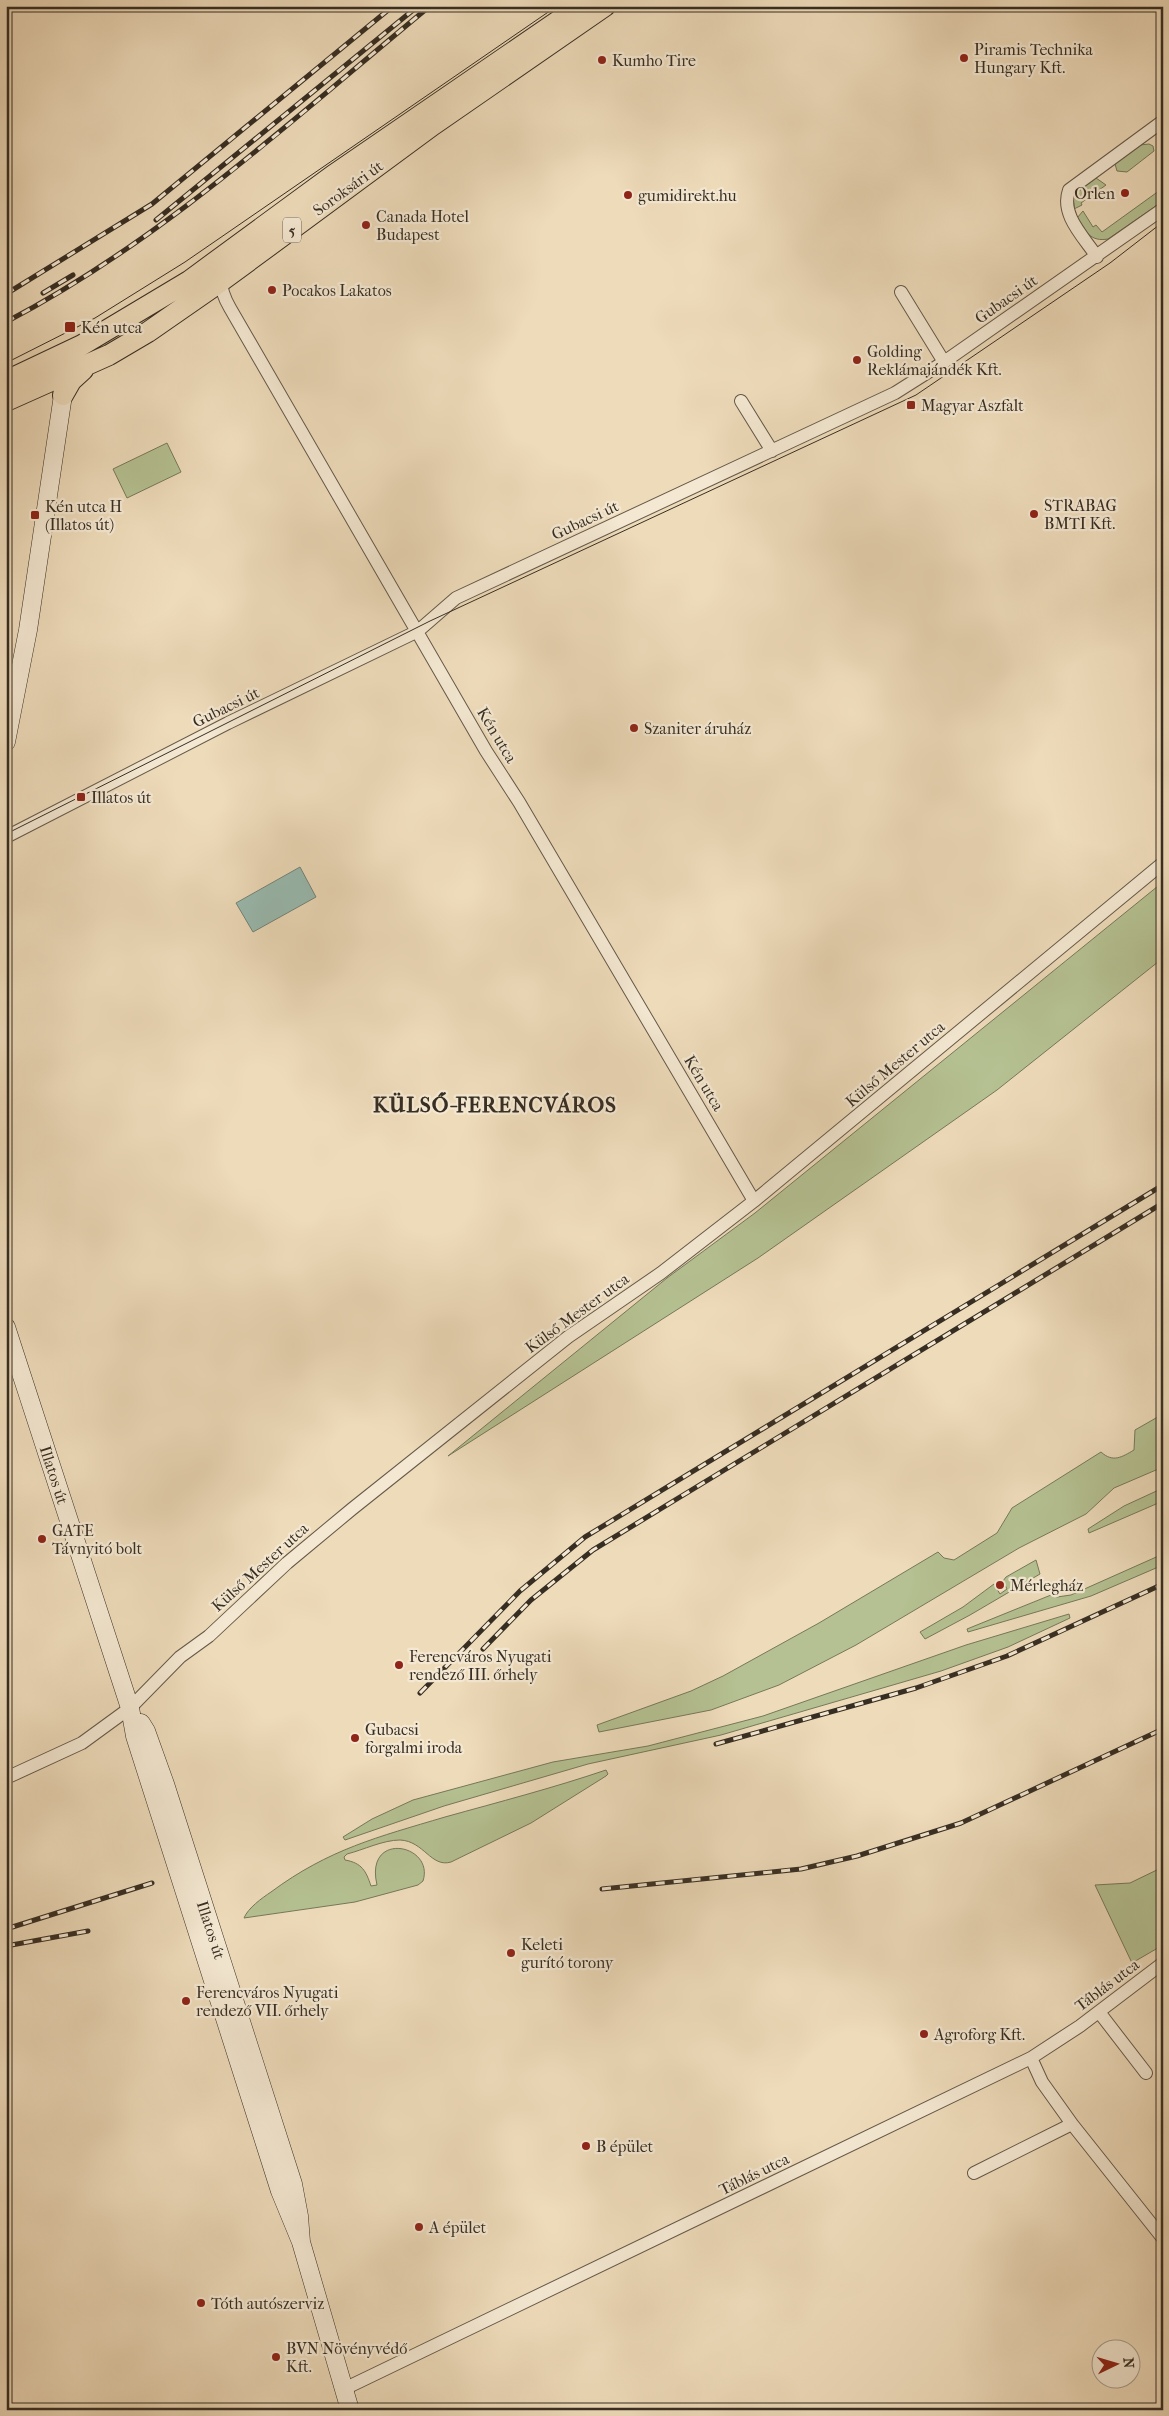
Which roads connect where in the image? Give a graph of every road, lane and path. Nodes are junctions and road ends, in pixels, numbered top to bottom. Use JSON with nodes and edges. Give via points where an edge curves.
{"nodes":[{"id":1,"x":580,"y":6,"type":"edge"},
{"id":2,"x":605,"y":6,"type":"edge"},
{"id":3,"x":1163,"y":121,"type":"edge"},
{"id":4,"x":1163,"y":210,"type":"edge"},
{"id":5,"x":1097,"y":256,"type":"junction"},
{"id":6,"x":224,"y":257,"type":"junction"},
{"id":7,"x":189,"y":281,"type":"junction"},
{"id":8,"x":220,"y":282,"type":"junction"},
{"id":9,"x":901,"y":292,"type":"dead end"},
{"id":10,"x":82,"y":345,"type":"junction"},
{"id":11,"x":944,"y":362,"type":"junction"},
{"id":12,"x":36,"y":368,"type":"junction"},
{"id":13,"x":6,"y":381,"type":"edge"},
{"id":14,"x":60,"y":384,"type":"junction"},
{"id":15,"x":6,"y":401,"type":"edge"},
{"id":16,"x":741,"y":401,"type":"dead end"},
{"id":17,"x":772,"y":451,"type":"junction"},
{"id":18,"x":418,"y":630,"type":"junction"},
{"id":19,"x":6,"y":742,"type":"edge"},
{"id":20,"x":6,"y":837,"type":"edge"},
{"id":21,"x":1163,"y":863,"type":"edge"},
{"id":22,"x":754,"y":1201,"type":"junction"},
{"id":23,"x":6,"y":1327,"type":"edge"},
{"id":24,"x":130,"y":1708,"type":"junction"},
{"id":25,"x":6,"y":1778,"type":"edge"},
{"id":26,"x":1160,"y":1967,"type":"edge"},
{"id":27,"x":1099,"y":2012,"type":"junction"},
{"id":28,"x":1031,"y":2058,"type":"junction"},
{"id":29,"x":1146,"y":2072,"type":"dead end"},
{"id":30,"x":1072,"y":2124,"type":"junction"},
{"id":31,"x":974,"y":2173,"type":"dead end"},
{"id":32,"x":1161,"y":2236,"type":"dead end"},
{"id":33,"x":344,"y":2389,"type":"junction"},
{"id":34,"x":350,"y":2410,"type":"edge"}],
"edges":[{"from":1,"to":6,"type":"main road","name":"Soroksári út","number":"5","via":[[332,176]]},
{"from":2,"to":8,"type":"main road","name":"Soroksári út","number":"5"},
{"from":3,"to":5,"type":"street","via":[[1069,190],[1066,198],[1069,216]]},
{"from":4,"to":5,"type":"street","name":"Gubacsi út"},
{"from":5,"to":11,"type":"street","name":"Gubacsi út"},
{"from":6,"to":7,"type":"main road","name":"Soroksári út","number":"5"},
{"from":6,"to":8,"type":"street"},
{"from":7,"to":8,"type":"street"},
{"from":7,"to":10,"type":"main road","name":"Soroksári út","number":"5"},
{"from":8,"to":14,"type":"main road","name":"Soroksári út","number":"5","via":[[148,332],[88,365],[72,381]]},
{"from":8,"to":18,"type":"street","name":"Kén utca","via":[[230,308]]},
{"from":9,"to":11,"type":"street"},
{"from":10,"to":12,"type":"main road","name":"Soroksári út","number":"5"},
{"from":10,"to":14,"type":"street","via":[[67,358]]},
{"from":11,"to":17,"type":"street","name":"Gubacsi út","via":[[895,393]]},
{"from":12,"to":13,"type":"main road","name":"Soroksári út","number":"5"},
{"from":12,"to":14,"type":"street"},
{"from":14,"to":15,"type":"main road"},
{"from":14,"to":19,"type":"street","via":[[28,630]]},
{"from":16,"to":17,"type":"street"},
{"from":17,"to":18,"type":"street","name":"Gubacsi út","via":[[456,598]]},
{"from":18,"to":20,"type":"street","name":"Gubacsi út"},
{"from":18,"to":22,"type":"street","name":"Kén utca","via":[[486,751]]},
{"from":21,"to":22,"type":"street","name":"Külső Mester utca"},
{"from":22,"to":24,"type":"street","name":"Külső Mester utca","via":[[661,1274],[568,1337],[352,1509],[180,1657]]},
{"from":23,"to":24,"type":"street","name":"Illatos út"},
{"from":24,"to":25,"type":"street","name":"Külső Mester utca","via":[[82,1743]]},
{"from":24,"to":33,"type":"street","name":"Illatos út","via":[[136,1736],[280,2191],[301,2242]]},
{"from":26,"to":27,"type":"street","name":"Táblás utca"},
{"from":27,"to":28,"type":"street","name":"Táblás utca"},
{"from":27,"to":29,"type":"street"},
{"from":28,"to":30,"type":"street","via":[[1042,2082]]},
{"from":28,"to":33,"type":"street","name":"Táblás utca"},
{"from":30,"to":31,"type":"street"},
{"from":30,"to":32,"type":"street"},
{"from":33,"to":34,"type":"street","name":"Illatos út"}]}
